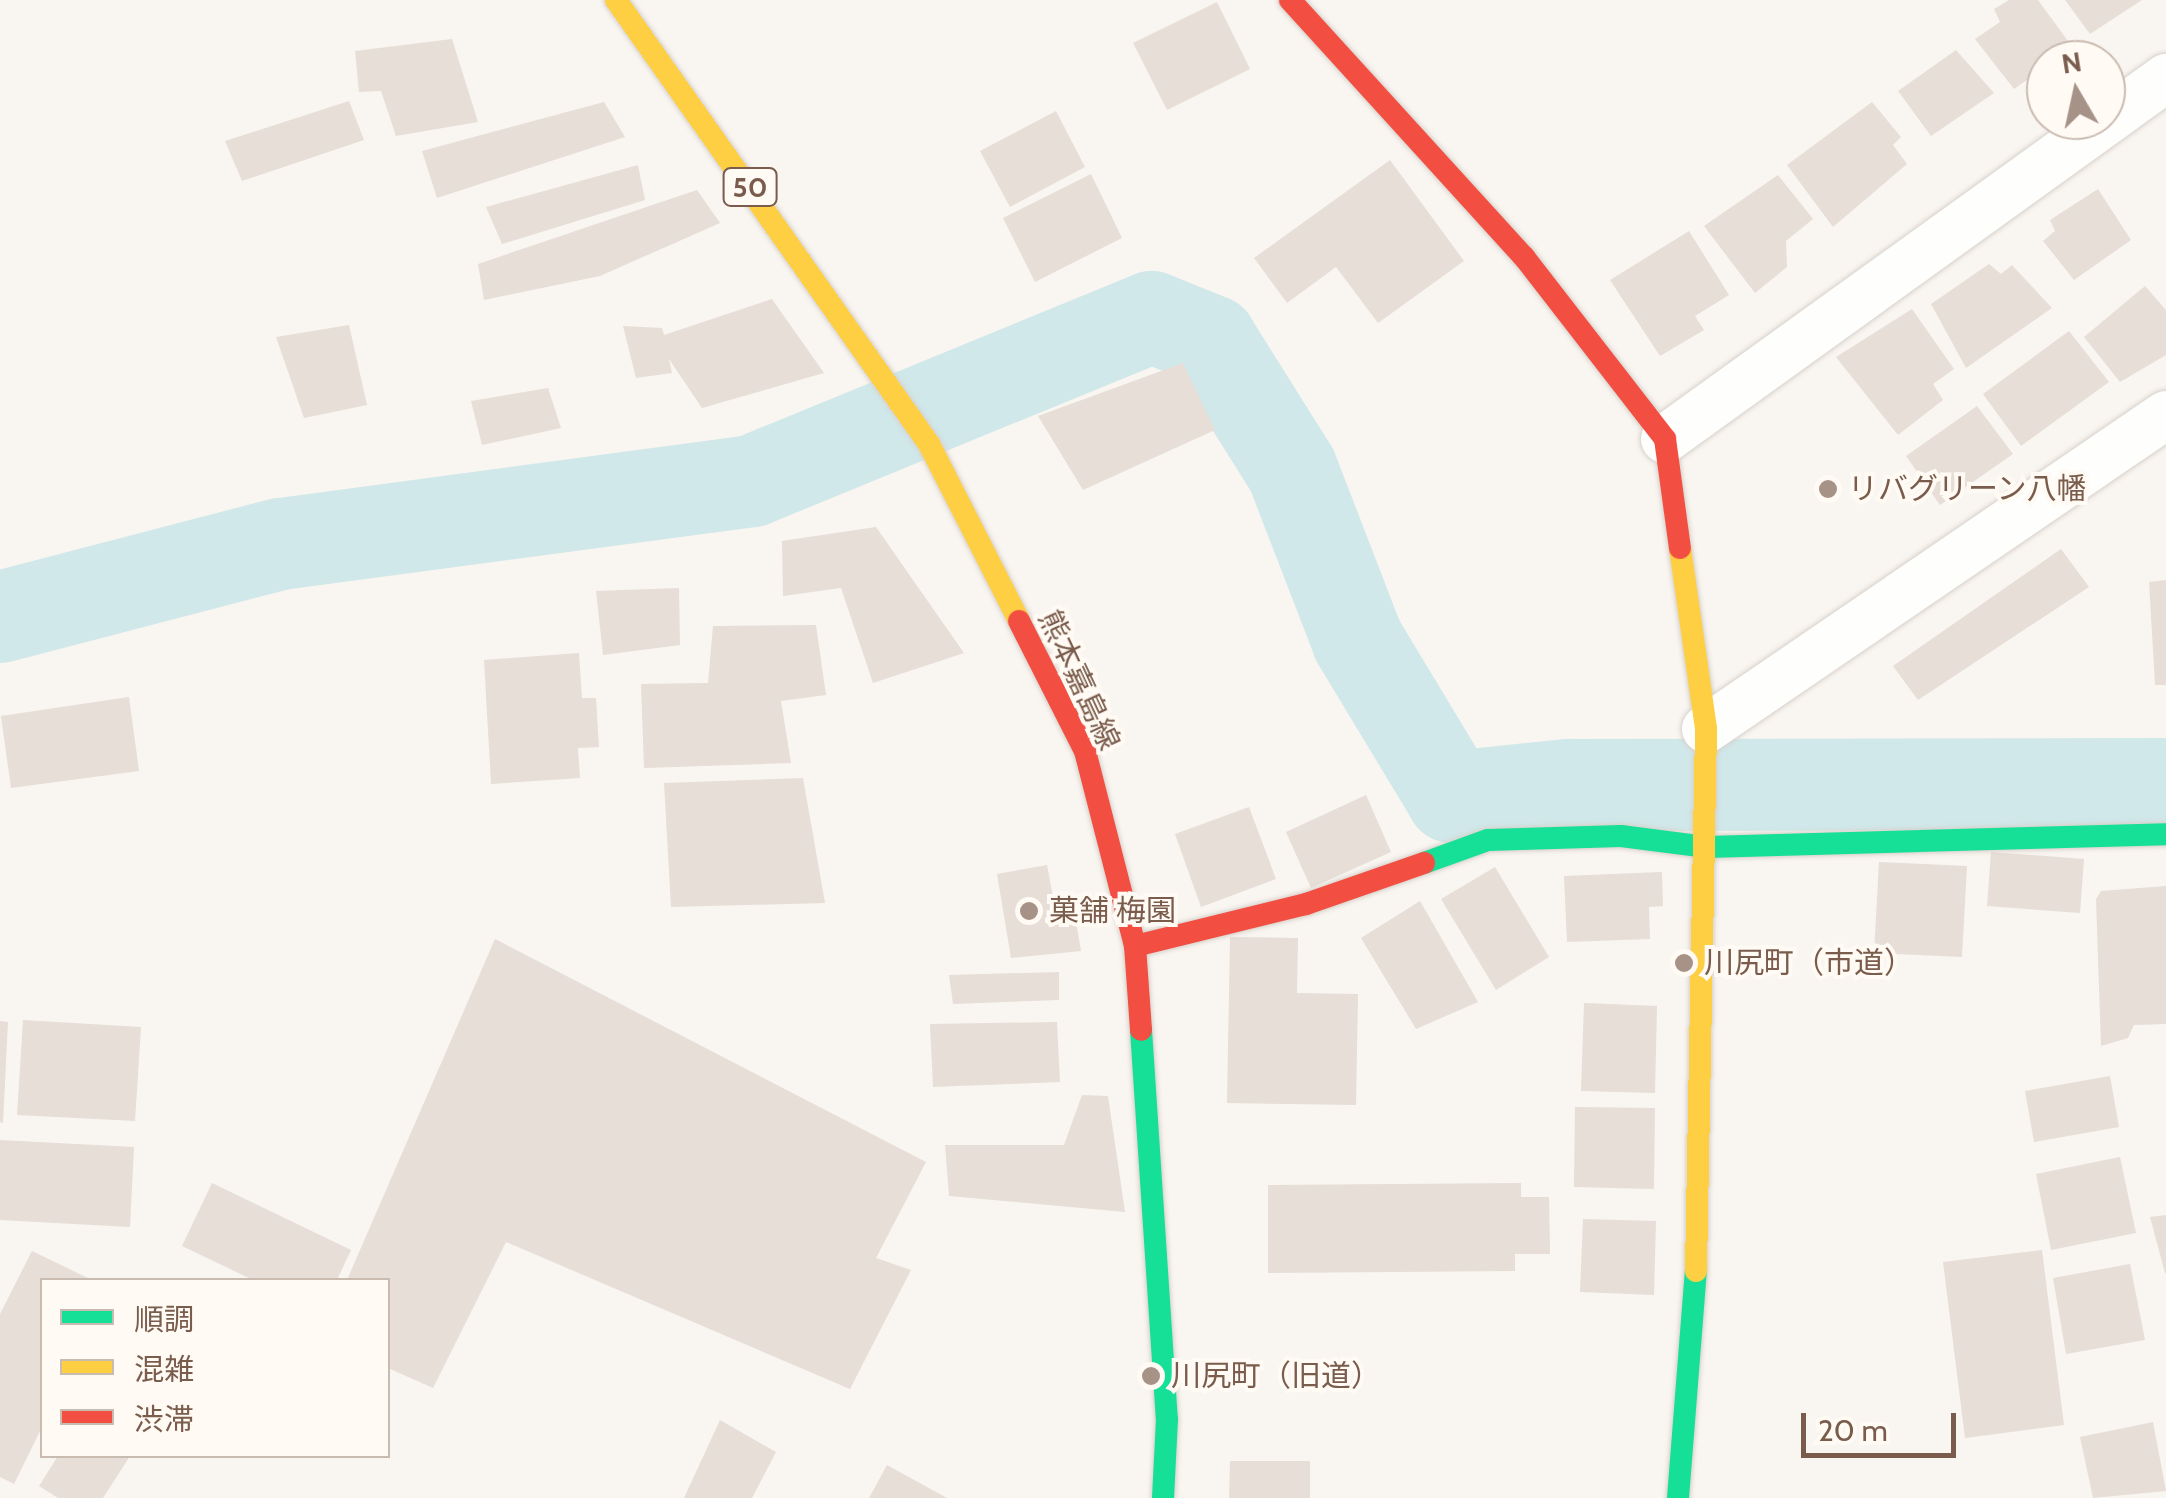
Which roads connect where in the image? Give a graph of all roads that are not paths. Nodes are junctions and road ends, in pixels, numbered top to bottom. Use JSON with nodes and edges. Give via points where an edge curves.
{"nodes":[{"id":1,"x":616,"y":0,"type":"edge"},
{"id":2,"x":1290,"y":0,"type":"edge"},
{"id":3,"x":2166,"y":78,"type":"edge"},
{"id":4,"x":2166,"y":415,"type":"edge"},
{"id":5,"x":1665,"y":439,"type":"junction"},
{"id":6,"x":1706,"y":728,"type":"junction"},
{"id":7,"x":2166,"y":834,"type":"edge"},
{"id":8,"x":1708,"y":847,"type":"junction"},
{"id":9,"x":1135,"y":946,"type":"junction"},
{"id":10,"x":1164,"y":1498,"type":"edge"},
{"id":11,"x":1678,"y":1498,"type":"edge"}],
"edges":[{"from":1,"to":9,"type":"street","name":"熊本嘉島線","number":"50","via":[[928,444],[1085,751]]},
{"from":2,"to":5,"type":"street","via":[[1524,257]]},
{"from":3,"to":5,"type":"street"},
{"from":4,"to":6,"type":"street"},
{"from":5,"to":6,"type":"street"},
{"from":6,"to":8,"type":"street"},
{"from":7,"to":8,"type":"street"},
{"from":8,"to":9,"type":"street","via":[[1621,836],[1488,840],[1306,904]]},
{"from":8,"to":11,"type":"street","via":[[1695,1294]]},
{"from":9,"to":10,"type":"street","name":"熊本嘉島線","number":"50","via":[[1167,1419]]}]}
